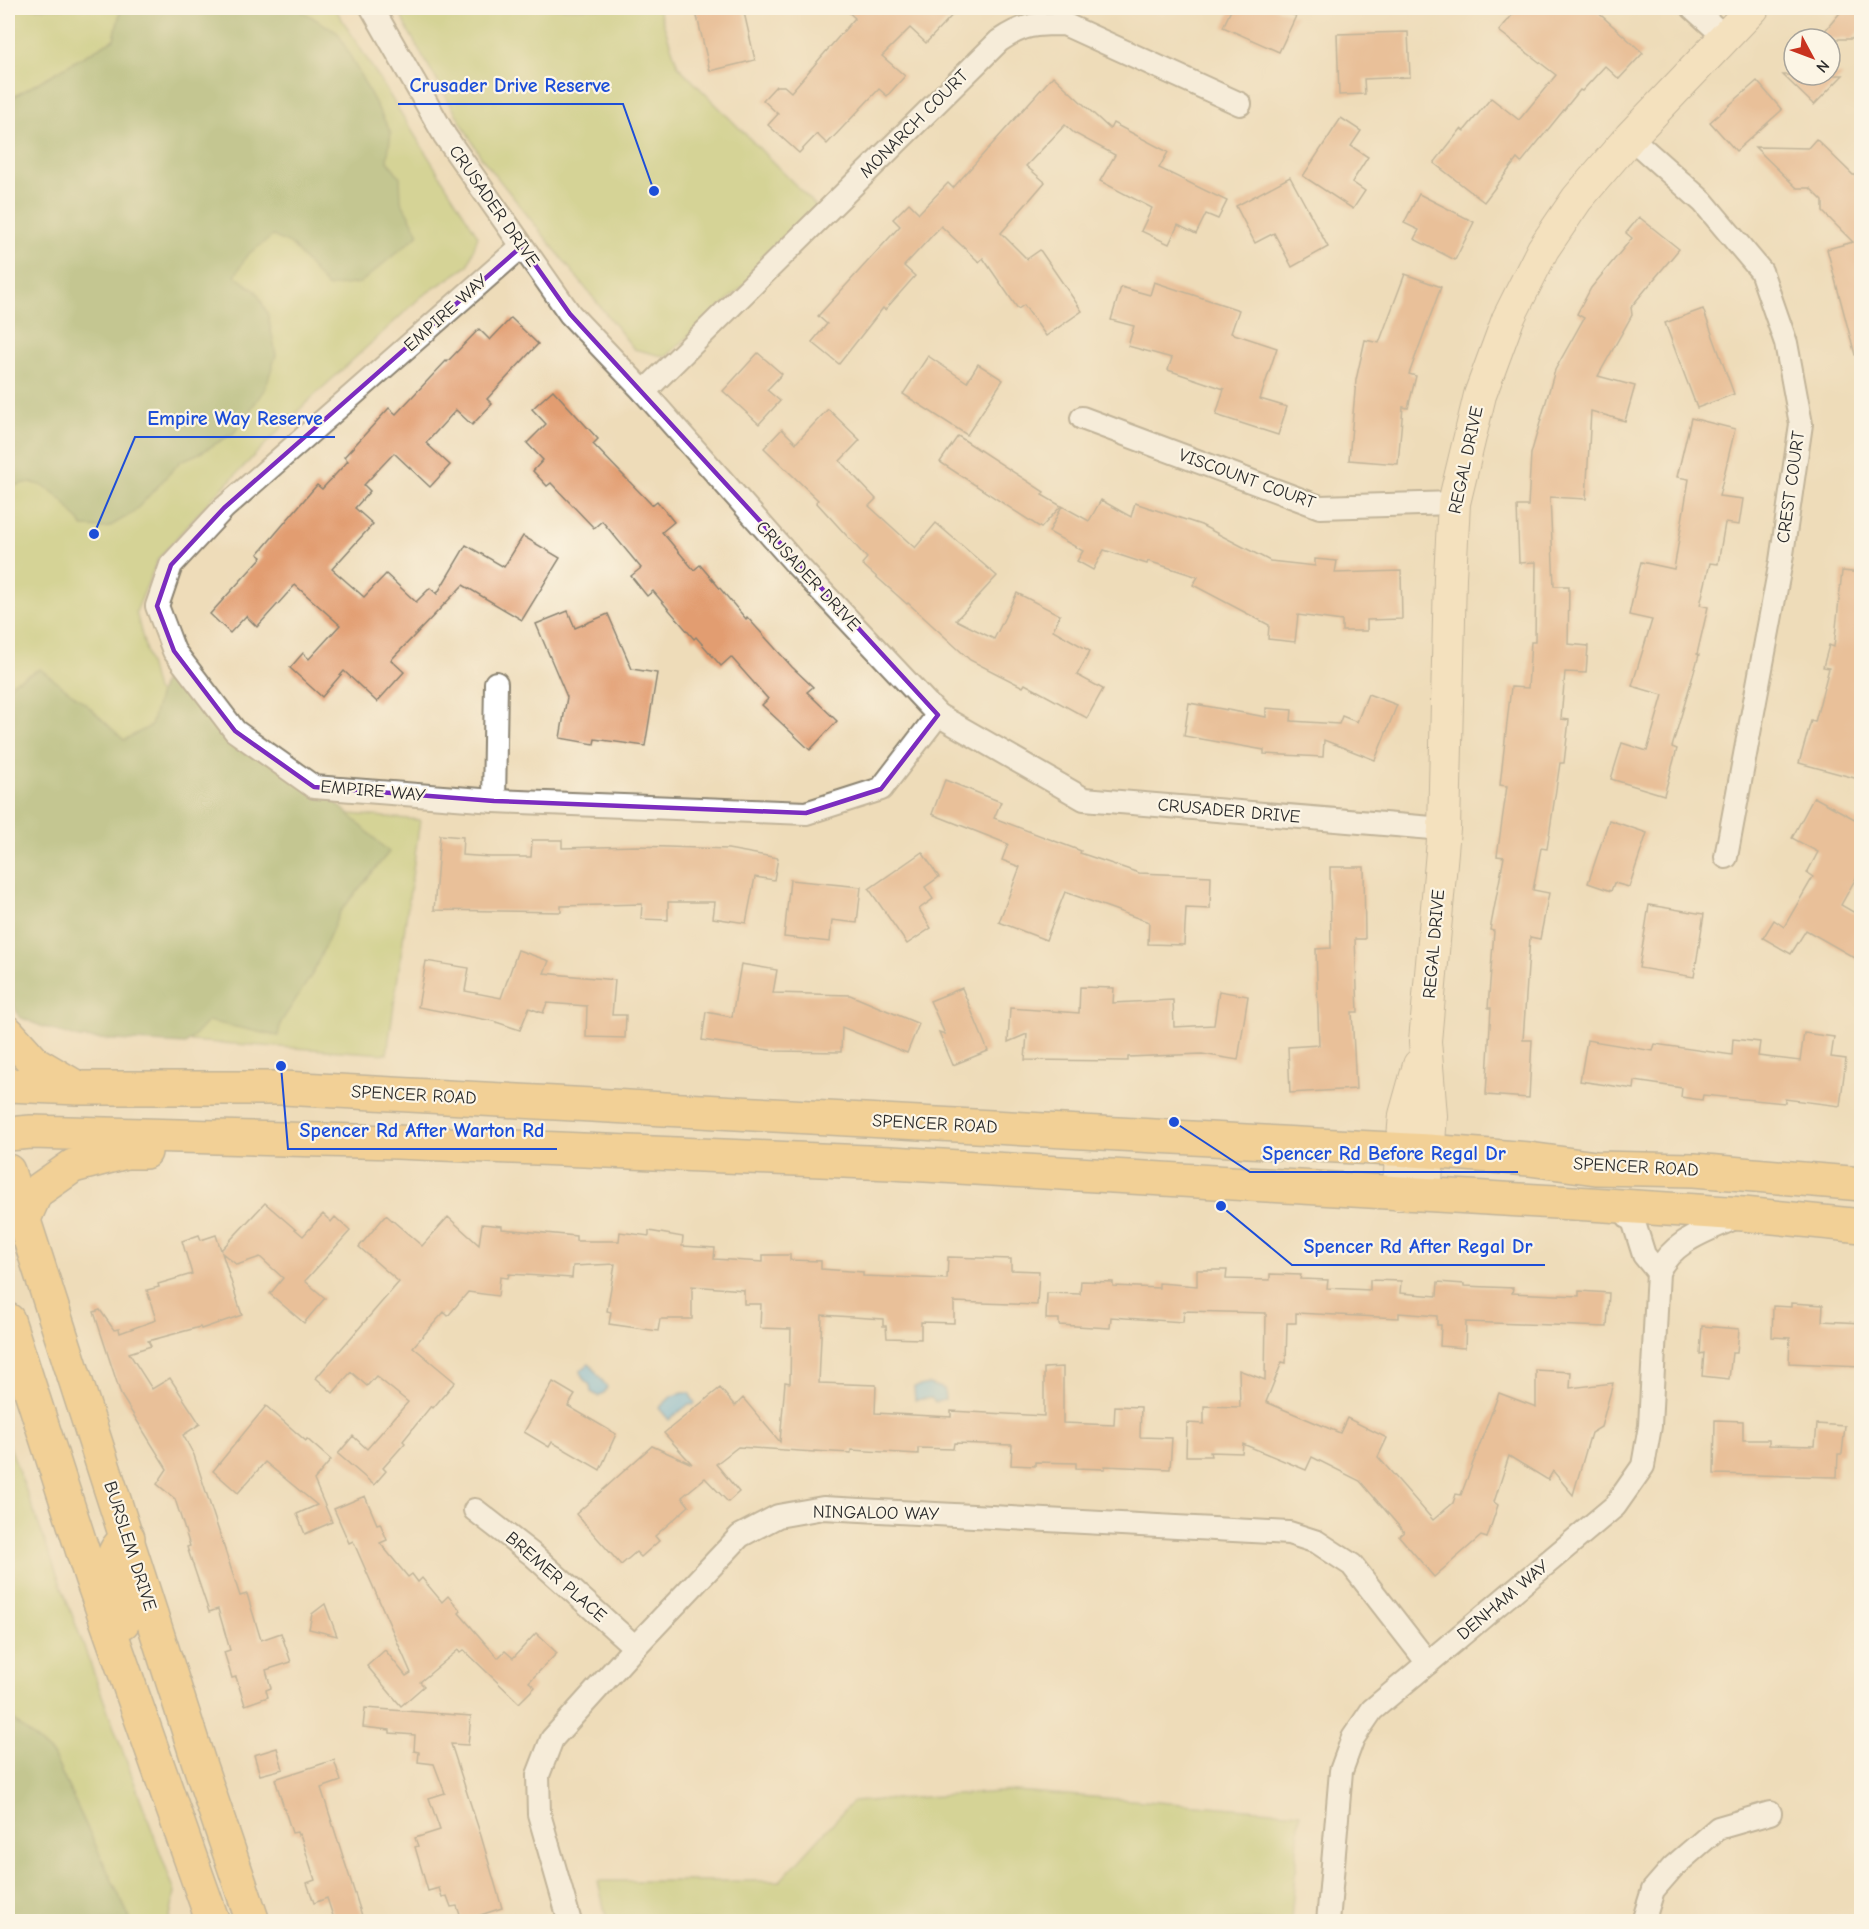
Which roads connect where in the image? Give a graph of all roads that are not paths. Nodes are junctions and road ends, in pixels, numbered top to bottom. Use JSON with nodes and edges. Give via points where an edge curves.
{"nodes":[{"id":1,"x":372,"y":8,"type":"edge"},
{"id":2,"x":1693,"y":8,"type":"edge"},
{"id":3,"x":1753,"y":8,"type":"edge"},
{"id":4,"x":1725,"y":37,"type":"junction"},
{"id":5,"x":1240,"y":104,"type":"dead end"},
{"id":6,"x":1630,"y":137,"type":"junction"},
{"id":7,"x":522,"y":246,"type":"junction"},
{"id":8,"x":644,"y":392,"type":"junction"},
{"id":9,"x":1082,"y":418,"type":"dead end"},
{"id":10,"x":1454,"y":503,"type":"junction"},
{"id":11,"x":496,"y":683,"type":"dead end"},
{"id":12,"x":938,"y":715,"type":"junction"},
{"id":13,"x":494,"y":801,"type":"junction"},
{"id":14,"x":1444,"y":829,"type":"junction"},
{"id":15,"x":1726,"y":857,"type":"dead end"},
{"id":16,"x":8,"y":1034,"type":"edge"},
{"id":17,"x":8,"y":1085,"type":"edge"},
{"id":18,"x":78,"y":1088,"type":"junction"},
{"id":19,"x":458,"y":1098,"type":"junction"},
{"id":20,"x":8,"y":1134,"type":"edge"},
{"id":21,"x":226,"y":1138,"type":"junction"},
{"id":22,"x":1188,"y":1138,"type":"junction"},
{"id":23,"x":587,"y":1150,"type":"junction"},
{"id":24,"x":1415,"y":1151,"type":"junction"},
{"id":25,"x":8,"y":1170,"type":"edge"},
{"id":26,"x":1694,"y":1170,"type":"junction"},
{"id":27,"x":1862,"y":1184,"type":"edge"},
{"id":28,"x":1305,"y":1188,"type":"junction"},
{"id":29,"x":1412,"y":1194,"type":"junction"},
{"id":30,"x":1862,"y":1201,"type":"edge"},
{"id":31,"x":1618,"y":1205,"type":"junction"},
{"id":32,"x":1743,"y":1214,"type":"junction"},
{"id":33,"x":24,"y":1219,"type":"junction"},
{"id":34,"x":1862,"y":1226,"type":"edge"},
{"id":35,"x":1658,"y":1272,"type":"junction"},
{"id":36,"x":8,"y":1320,"type":"edge"},
{"id":37,"x":8,"y":1377,"type":"edge"},
{"id":38,"x":45,"y":1437,"type":"junction"},
{"id":39,"x":475,"y":1510,"type":"dead end"},
{"id":40,"x":128,"y":1538,"type":"junction"},
{"id":41,"x":635,"y":1647,"type":"junction"},
{"id":42,"x":1428,"y":1663,"type":"junction"},
{"id":43,"x":124,"y":1669,"type":"junction"},
{"id":44,"x":1770,"y":1813,"type":"dead end"},
{"id":45,"x":213,"y":1922,"type":"edge"},
{"id":46,"x":253,"y":1922,"type":"edge"},
{"id":47,"x":570,"y":1922,"type":"edge"},
{"id":48,"x":1328,"y":1922,"type":"edge"},
{"id":49,"x":1643,"y":1922,"type":"edge"}],
"edges":[{"from":1,"to":7,"type":"street","name":"CRUSADER DRIVE","via":[[445,136]]},
{"from":2,"to":4,"type":"street"},
{"from":3,"to":4,"type":"street","name":"REGAL DRIVE"},
{"from":4,"to":6,"type":"street","name":"REGAL DRIVE"},
{"from":5,"to":8,"type":"street","name":"MONARCH COURT","via":[[1064,24],[1017,29],[999,41]]},
{"from":6,"to":10,"type":"street","name":"REGAL DRIVE","via":[[1577,199],[1543,249],[1508,319],[1480,395]]},
{"from":6,"to":15,"type":"street","name":"CREST COURT","via":[[1703,202],[1761,271],[1786,343],[1801,424],[1781,561]]},
{"from":7,"to":8,"type":"street","name":"CRUSADER DRIVE","via":[[570,315]]},
{"from":7,"to":13,"type":"street","name":"EMPIRE WAY","via":[[224,508],[171,565],[157,606],[174,651],[236,731],[314,787]]},
{"from":8,"to":12,"type":"street","name":"CRUSADER DRIVE","via":[[796,564]]},
{"from":9,"to":10,"type":"street","name":"VISCOUNT COURT","via":[[1320,507]]},
{"from":10,"to":14,"type":"street","name":"REGAL DRIVE"},
{"from":11,"to":13,"type":"street"},
{"from":12,"to":13,"type":"street","name":"EMPIRE WAY","via":[[881,789],[806,813]]},
{"from":12,"to":14,"type":"street","name":"CRUSADER DRIVE","via":[[1084,799]]},
{"from":14,"to":24,"type":"street","name":"REGAL DRIVE","via":[[1425,1041],[1431,1116]]},
{"from":16,"to":18,"type":"main road","via":[[35,1063]]},
{"from":17,"to":18,"type":"main road","name":"SPENCER ROAD"},
{"from":18,"to":19,"type":"main road","name":"SPENCER ROAD","via":[[283,1088]]},
{"from":19,"to":22,"type":"main road","name":"SPENCER ROAD"},
{"from":19,"to":23,"type":"main road","via":[[460,1111],[470,1124],[558,1139]]},
{"from":20,"to":21,"type":"main road"},
{"from":21,"to":23,"type":"main road"},
{"from":21,"to":33,"type":"main road","via":[[182,1153],[126,1152],[73,1166],[36,1192]]},
{"from":22,"to":24,"type":"main road","name":"SPENCER ROAD"},
{"from":22,"to":28,"type":"main road","via":[[1224,1162],[1290,1168],[1302,1174]]},
{"from":23,"to":28,"type":"main road"},
{"from":24,"to":26,"type":"main road","name":"SPENCER ROAD","via":[[1596,1168]]},
{"from":24,"to":29,"type":"street","name":"REGAL DRIVE"},
{"from":25,"to":33,"type":"main road","name":"BURSLEM DRIVE"},
{"from":26,"to":27,"type":"main road","name":"SPENCER ROAD"},
{"from":26,"to":30,"type":"main road","via":[[1720,1188]]},
{"from":28,"to":29,"type":"main road"},
{"from":29,"to":31,"type":"main road"},
{"from":31,"to":32,"type":"main road"},
{"from":31,"to":35,"type":"street","via":[[1634,1223],[1644,1255]]},
{"from":32,"to":34,"type":"main road"},
{"from":32,"to":35,"type":"street","via":[[1685,1241]]},
{"from":33,"to":40,"type":"main road","name":"BURSLEM DRIVE"},
{"from":35,"to":42,"type":"street","name":"DENHAM WAY","via":[[1651,1421],[1643,1466],[1615,1506]]},
{"from":36,"to":38,"type":"main road"},
{"from":37,"to":38,"type":"main road","via":[[18,1404]]},
{"from":38,"to":43,"type":"main road"},
{"from":39,"to":41,"type":"street","name":"BREMER PLACE","via":[[533,1555]]},
{"from":40,"to":43,"type":"main road","via":[[114,1553],[113,1569],[123,1618]]},
{"from":40,"to":46,"type":"main road","name":"BURSLEM DRIVE"},
{"from":41,"to":42,"type":"street","name":"NINGALOO WAY","via":[[740,1536],[778,1516],[823,1508],[1289,1533],[1317,1542],[1352,1565]]},
{"from":41,"to":47,"type":"street","name":"NINGALOO WAY","via":[[552,1739],[538,1775],[539,1814]]},
{"from":42,"to":48,"type":"street","name":"DENHAM WAY","via":[[1372,1710],[1353,1738],[1341,1771]]},
{"from":43,"to":45,"type":"main road"},
{"from":44,"to":49,"type":"street","via":[[1718,1828],[1653,1890]]}]}
